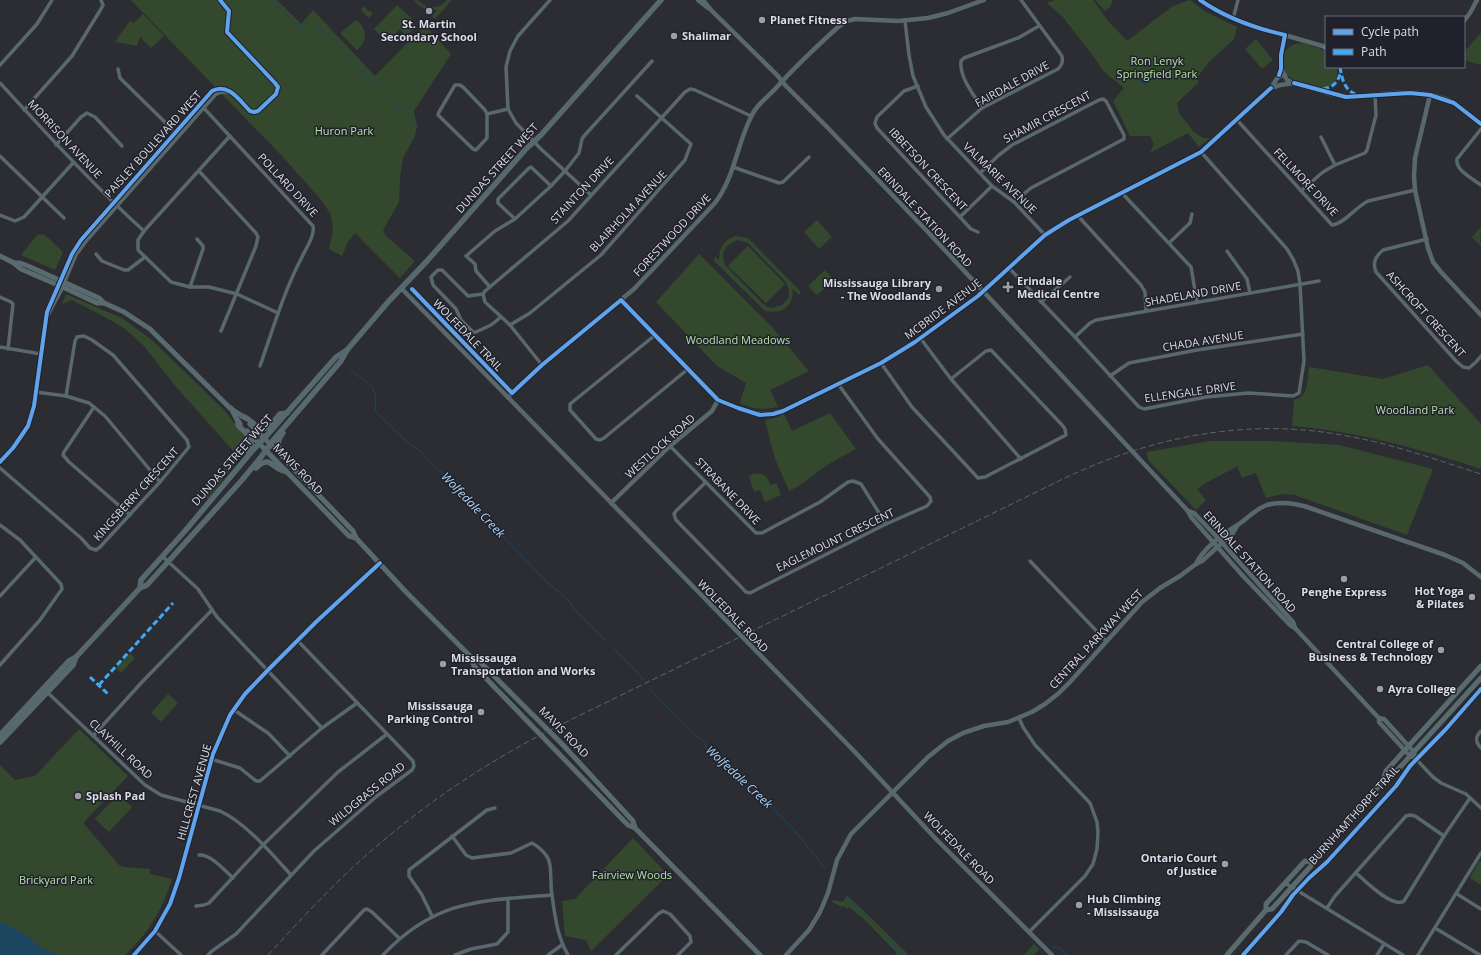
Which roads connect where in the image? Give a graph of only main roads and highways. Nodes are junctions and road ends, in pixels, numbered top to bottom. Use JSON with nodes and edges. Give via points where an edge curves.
{"nodes":[{"id":1,"x":661,"y":0,"type":"edge"},
{"id":2,"x":0,"y":256,"type":"edge"},
{"id":3,"x":347,"y":350,"type":"junction"},
{"id":4,"x":230,"y":408,"type":"junction"},
{"id":5,"x":287,"y":413,"type":"junction"},
{"id":6,"x":242,"y":416,"type":"junction"},
{"id":7,"x":238,"y":422,"type":"junction"},
{"id":8,"x":286,"y":426,"type":"junction"},
{"id":9,"x":264,"y":438,"type":"junction"},
{"id":10,"x":259,"y":443,"type":"junction"},
{"id":11,"x":270,"y":445,"type":"junction"},
{"id":12,"x":266,"y":451,"type":"junction"},
{"id":13,"x":291,"y":465,"type":"junction"},
{"id":14,"x":286,"y":471,"type":"junction"},
{"id":15,"x":233,"y":474,"type":"junction"},
{"id":16,"x":242,"y":480,"type":"junction"},
{"id":17,"x":356,"y":538,"type":"junction"},
{"id":18,"x":140,"y":588,"type":"junction"},
{"id":19,"x":471,"y":657,"type":"junction"},
{"id":20,"x":1481,"y":666,"type":"edge"},
{"id":21,"x":1481,"y":678,"type":"edge"},
{"id":22,"x":46,"y":691,"type":"junction"},
{"id":23,"x":0,"y":735,"type":"edge"},
{"id":24,"x":0,"y":742,"type":"edge"},
{"id":25,"x":1383,"y":781,"type":"junction"},
{"id":26,"x":635,"y":828,"type":"junction"},
{"id":27,"x":1312,"y":862,"type":"junction"},
{"id":28,"x":1266,"y":910,"type":"junction"},
{"id":29,"x":760,"y":955,"type":"edge"},
{"id":30,"x":1227,"y":955,"type":"edge"}],
"edges":[{"from":1,"to":3,"type":"main road","name":"DUNDAS STREET WEST"},
{"from":2,"to":4,"type":"main road","name":"MAVIS ROAD","via":[[21,268],[99,298],[150,329]]},
{"from":3,"to":5,"type":"main road","name":"DUNDAS STREET WEST","via":[[336,357]]},
{"from":3,"to":8,"type":"main road","name":"DUNDAS STREET WEST","via":[[341,361]]},
{"from":4,"to":6,"type":"main road","name":"MAVIS ROAD"},
{"from":4,"to":7,"type":"main road","name":"MAVIS ROAD"},
{"from":5,"to":6,"type":"main road","via":[[280,414],[264,428]]},
{"from":5,"to":9,"type":"main road","name":"DUNDAS STREET WEST"},
{"from":6,"to":9,"type":"main road","name":"MAVIS ROAD"},
{"from":7,"to":10,"type":"main road","name":"MAVIS ROAD"},
{"from":7,"to":15,"type":"main road","via":[[252,445],[233,470]]},
{"from":8,"to":11,"type":"main road","name":"DUNDAS STREET WEST"},
{"from":8,"to":13,"type":"main road","via":[[278,447]]},
{"from":9,"to":10,"type":"main road","name":"DUNDAS STREET WEST"},
{"from":9,"to":11,"type":"main road","name":"MAVIS ROAD"},
{"from":10,"to":12,"type":"main road","name":"MAVIS ROAD"},
{"from":10,"to":15,"type":"main road","name":"DUNDAS STREET WEST"},
{"from":11,"to":12,"type":"main road","name":"DUNDAS STREET WEST"},
{"from":11,"to":13,"type":"main road","name":"MAVIS ROAD"},
{"from":12,"to":14,"type":"main road","name":"MAVIS ROAD"},
{"from":12,"to":16,"type":"main road","name":"DUNDAS STREET WEST"},
{"from":13,"to":17,"type":"main road","name":"MAVIS ROAD","via":[[353,531]]},
{"from":14,"to":16,"type":"main road","via":[[282,471],[273,463],[265,462]]},
{"from":14,"to":17,"type":"main road","name":"MAVIS ROAD","via":[[349,536]]},
{"from":15,"to":18,"type":"main road","name":"DUNDAS STREET WEST","via":[[141,580]]},
{"from":16,"to":18,"type":"main road","name":"DUNDAS STREET WEST","via":[[147,585]]},
{"from":17,"to":19,"type":"main road","name":"MAVIS ROAD"},
{"from":18,"to":22,"type":"main road","name":"DUNDAS STREET WEST","via":[[76,657],[69,661]]},
{"from":19,"to":26,"type":"main road","name":"MAVIS ROAD","via":[[474,666],[625,822]]},
{"from":19,"to":26,"type":"main road","name":"MAVIS ROAD","via":[[478,660],[563,745],[633,821]]},
{"from":20,"to":25,"type":"main road","via":[[1386,771]]},
{"from":21,"to":25,"type":"main road","via":[[1412,757]]},
{"from":22,"to":23,"type":"main road","name":"DUNDAS STREET WEST"},
{"from":22,"to":24,"type":"main road","name":"DUNDAS STREET WEST"},
{"from":25,"to":27,"type":"main road"},
{"from":26,"to":29,"type":"main road","name":"MAVIS ROAD"},
{"from":27,"to":28,"type":"main road","via":[[1272,909]]},
{"from":27,"to":28,"type":"main road","via":[[1305,861],[1266,904]]},
{"from":28,"to":30,"type":"main road"}]}
